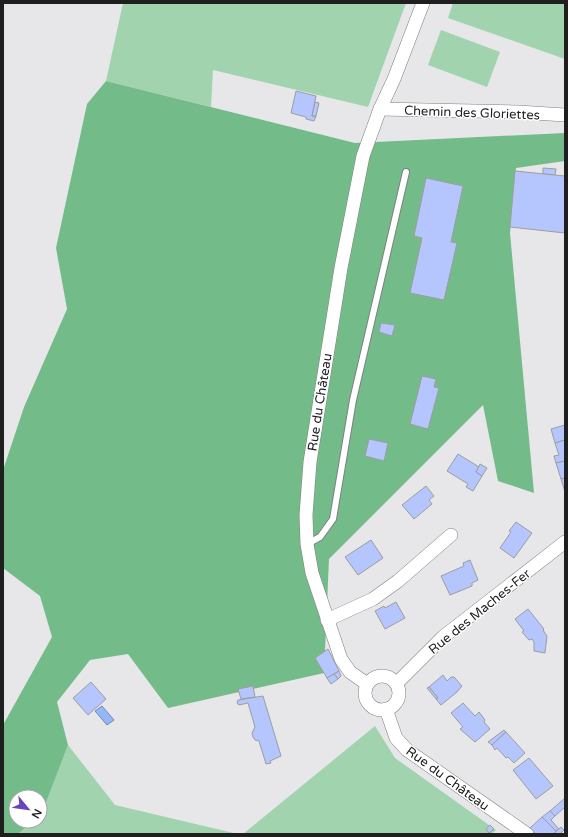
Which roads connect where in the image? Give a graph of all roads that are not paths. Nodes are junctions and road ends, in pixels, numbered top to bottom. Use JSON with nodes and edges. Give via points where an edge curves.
{"nodes":[{"id":1,"x":423,"y":3,"type":"edge"},
{"id":2,"x":380,"y":109,"type":"junction"},
{"id":3,"x":565,"y":115,"type":"edge"},
{"id":4,"x":406,"y":172,"type":"dead end"},
{"id":5,"x":451,"y":534,"type":"dead end"},
{"id":6,"x":565,"y":542,"type":"edge"},
{"id":7,"x":306,"y":544,"type":"junction"},
{"id":8,"x":327,"y":620,"type":"junction"},
{"id":9,"x":396,"y":683,"type":"junction"},
{"id":10,"x":367,"y":684,"type":"junction"},
{"id":11,"x":386,"y":709,"type":"junction"},
{"id":12,"x":527,"y":834,"type":"edge"}],
"edges":[{"from":1,"to":2,"type":"street","name":"Rue du Château"},
{"from":2,"to":3,"type":"street","name":"Chemin des Gloriettes"},
{"from":2,"to":7,"type":"street","name":"Rue du Château","via":[[363,156],[340,276],[310,462]]},
{"from":4,"to":7,"type":"lane","via":[[353,400],[333,519],[320,537]]},
{"from":5,"to":8,"type":"street","via":[[398,581],[373,599]]},
{"from":6,"to":9,"type":"street","name":"Rue des Maches-Fer","via":[[443,637]]},
{"from":7,"to":8,"type":"street","name":"Rue du Château"},
{"from":8,"to":10,"type":"street","name":"Rue du Château","via":[[340,659],[350,672]]},
{"from":9,"to":10,"type":"street","via":[[381,675]]},
{"from":9,"to":11,"type":"street","via":[[398,699],[393,706]]},
{"from":10,"to":11,"type":"street","via":[[365,694],[369,703],[378,709]]},
{"from":11,"to":12,"type":"street","name":"Rue du Château","via":[[396,738],[408,750]]}]}
